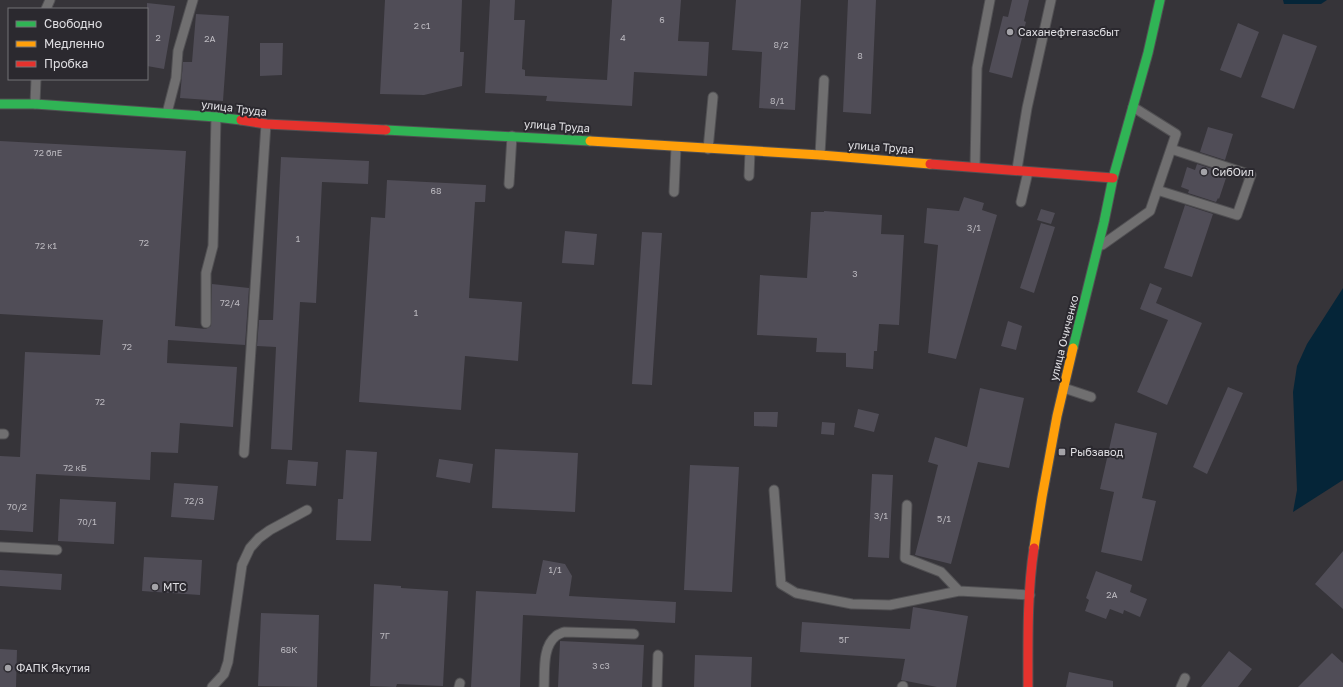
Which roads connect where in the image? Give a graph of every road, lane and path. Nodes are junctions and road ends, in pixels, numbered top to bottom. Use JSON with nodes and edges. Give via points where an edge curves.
{"nodes":[{"id":1,"x":193,"y":0,"type":"edge"},
{"id":2,"x":990,"y":0,"type":"edge"},
{"id":3,"x":1051,"y":0,"type":"edge"},
{"id":4,"x":1160,"y":0,"type":"edge"},
{"id":5,"x":36,"y":80,"type":"edge"},
{"id":6,"x":824,"y":80,"type":"dead end"},
{"id":7,"x":713,"y":96,"type":"dead end"},
{"id":8,"x":0,"y":104,"type":"edge"},
{"id":9,"x":35,"y":104,"type":"junction"},
{"id":10,"x":1133,"y":107,"type":"junction"},
{"id":11,"x":167,"y":114,"type":"junction"},
{"id":12,"x":216,"y":117,"type":"junction"},
{"id":13,"x":266,"y":124,"type":"junction"},
{"id":14,"x":512,"y":136,"type":"junction"},
{"id":15,"x":676,"y":147,"type":"junction"},
{"id":16,"x":708,"y":149,"type":"junction"},
{"id":17,"x":1171,"y":149,"type":"junction"},
{"id":18,"x":750,"y":151,"type":"junction"},
{"id":19,"x":820,"y":155,"type":"junction"},
{"id":20,"x":975,"y":166,"type":"junction"},
{"id":21,"x":1017,"y":170,"type":"junction"},
{"id":22,"x":1028,"y":170,"type":"junction"},
{"id":23,"x":749,"y":176,"type":"dead end"},
{"id":24,"x":1113,"y":178,"type":"junction"},
{"id":25,"x":509,"y":184,"type":"dead end"},
{"id":26,"x":1157,"y":190,"type":"junction"},
{"id":27,"x":674,"y":192,"type":"dead end"},
{"id":28,"x":1021,"y":202,"type":"dead end"},
{"id":29,"x":1098,"y":248,"type":"junction"},
{"id":30,"x":206,"y":323,"type":"dead end"},
{"id":31,"x":1064,"y":388,"type":"junction"},
{"id":32,"x":1091,"y":397,"type":"dead end"},
{"id":33,"x":244,"y":453,"type":"dead end"},
{"id":34,"x":774,"y":490,"type":"dead end"},
{"id":35,"x":906,"y":505,"type":"dead end"},
{"id":36,"x":307,"y":510,"type":"dead end"},
{"id":37,"x":0,"y":547,"type":"edge"},
{"id":38,"x":58,"y":550,"type":"dead end"},
{"id":39,"x":959,"y":590,"type":"junction"},
{"id":40,"x":1030,"y":595,"type":"junction"},
{"id":41,"x":634,"y":634,"type":"dead end"},
{"id":42,"x":658,"y":655,"type":"dead end"},
{"id":43,"x":1185,"y":678,"type":"dead end"},
{"id":44,"x":212,"y":687,"type":"edge"},
{"id":45,"x":544,"y":687,"type":"edge"},
{"id":46,"x":657,"y":687,"type":"edge"},
{"id":47,"x":1028,"y":687,"type":"edge"},
{"id":48,"x":1181,"y":687,"type":"edge"}],
"edges":[{"from":1,"to":11,"type":"lane","via":[[178,51],[176,78]]},
{"from":2,"to":20,"type":"lane","via":[[976,68]]},
{"from":3,"to":21,"type":"lane","via":[[1027,108]]},
{"from":4,"to":10,"type":"street","name":"улица Очиченко"},
{"from":5,"to":9,"type":"lane"},
{"from":6,"to":19,"type":"lane"},
{"from":7,"to":16,"type":"lane"},
{"from":8,"to":9,"type":"street","name":"улица Труда"},
{"from":9,"to":11,"type":"street","name":"улица Труда"},
{"from":10,"to":17,"type":"lane","via":[[1176,134]]},
{"from":10,"to":24,"type":"street","name":"улица Очиченко"},
{"from":11,"to":12,"type":"street","name":"улица Труда"},
{"from":12,"to":13,"type":"street","name":"улица Труда"},
{"from":12,"to":30,"type":"lane","via":[[213,246],[206,273]]},
{"from":13,"to":14,"type":"street","name":"улица Труда"},
{"from":13,"to":33,"type":"lane"},
{"from":14,"to":15,"type":"street","name":"улица Труда"},
{"from":14,"to":25,"type":"lane"},
{"from":15,"to":16,"type":"street","name":"улица Труда"},
{"from":15,"to":27,"type":"lane"},
{"from":16,"to":18,"type":"street","name":"улица Труда"},
{"from":17,"to":26,"type":"lane"},
{"from":17,"to":26,"type":"lane","via":[[1251,175],[1237,215]]},
{"from":18,"to":19,"type":"street","name":"улица Труда"},
{"from":18,"to":23,"type":"lane"},
{"from":19,"to":20,"type":"street","name":"улица Труда"},
{"from":20,"to":21,"type":"street","name":"улица Труда"},
{"from":21,"to":22,"type":"street","name":"улица Труда"},
{"from":22,"to":24,"type":"street","name":"улица Труда"},
{"from":22,"to":28,"type":"lane"},
{"from":24,"to":29,"type":"street","name":"улица Очиченко"},
{"from":26,"to":29,"type":"lane","via":[[1150,211]]},
{"from":29,"to":31,"type":"street","name":"улица Очиченко"},
{"from":31,"to":32,"type":"lane"},
{"from":31,"to":40,"type":"street","name":"улица Очиченко","via":[[1042,497],[1032,562]]},
{"from":34,"to":39,"type":"lane","via":[[781,584],[796,593],[852,604],[890,605]]},
{"from":35,"to":39,"type":"lane","via":[[905,558],[941,572]]},
{"from":36,"to":44,"type":"lane","via":[[270,530],[250,548],[242,565],[228,662],[224,674]]},
{"from":37,"to":38,"type":"lane"},
{"from":39,"to":40,"type":"lane"},
{"from":40,"to":47,"type":"street","name":"улица Очиченко"},
{"from":41,"to":45,"type":"lane","via":[[564,632],[556,636],[548,645]]},
{"from":42,"to":46,"type":"lane"},
{"from":43,"to":48,"type":"lane"}]}
